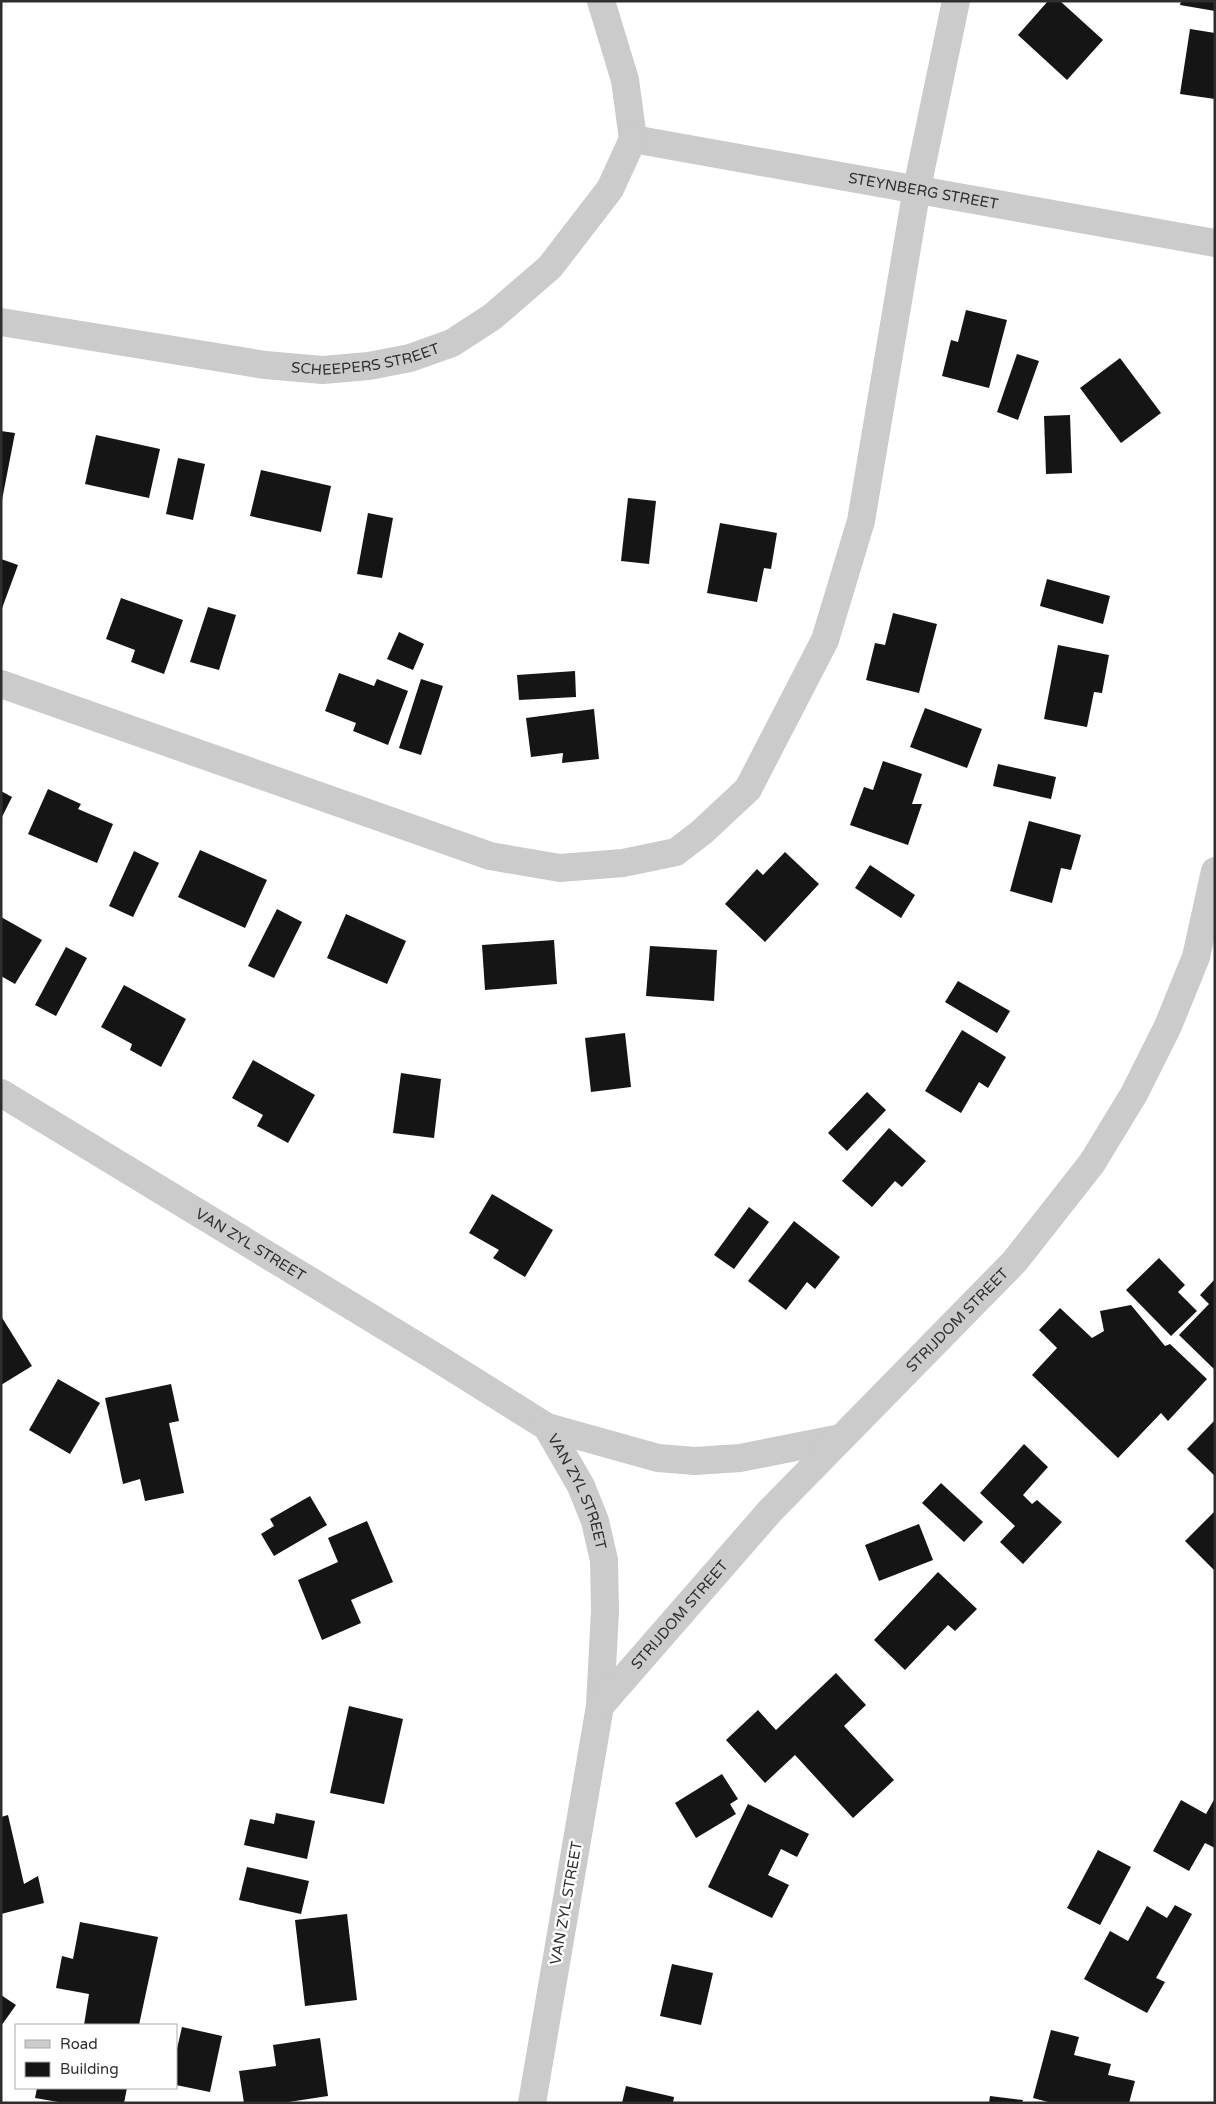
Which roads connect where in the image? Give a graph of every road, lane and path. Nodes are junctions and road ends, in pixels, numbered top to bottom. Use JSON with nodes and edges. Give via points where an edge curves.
{"nodes":[{"id":1,"x":601,"y":1,"type":"edge"},
{"id":2,"x":956,"y":1,"type":"edge"},
{"id":3,"x":633,"y":139,"type":"junction"},
{"id":4,"x":917,"y":188,"type":"junction"},
{"id":5,"x":1215,"y":243,"type":"edge"},
{"id":6,"x":1,"y":322,"type":"edge"},
{"id":7,"x":1,"y":684,"type":"edge"},
{"id":8,"x":1215,"y":871,"type":"edge"},
{"id":9,"x":1,"y":1093,"type":"edge"},
{"id":10,"x":547,"y":1427,"type":"junction"},
{"id":11,"x":841,"y":1438,"type":"junction"},
{"id":12,"x":600,"y":1706,"type":"junction"},
{"id":13,"x":532,"y":2103,"type":"edge"}],
"edges":[{"from":1,"to":3,"type":"street","via":[[625,80]]},
{"from":2,"to":4,"type":"street"},
{"from":3,"to":4,"type":"street","name":"STEYNBERG STREET"},
{"from":3,"to":6,"type":"street","name":"SCHEEPERS STREET","via":[[610,189],[550,267],[484,322],[452,343],[410,358],[323,370],[264,365]]},
{"from":4,"to":5,"type":"street","name":"STEYNBERG STREET"},
{"from":4,"to":7,"type":"street","via":[[861,521],[825,640],[748,788],[676,852],[623,862],[560,868],[490,856]]},
{"from":8,"to":11,"type":"street","name":"STRIJDOM STREET","via":[[1196,957],[1168,1026],[1134,1094],[1092,1163],[1015,1261]]},
{"from":9,"to":10,"type":"street","name":"VAN ZYL STREET"},
{"from":10,"to":11,"type":"street","via":[[658,1458],[695,1461],[740,1458]]},
{"from":10,"to":12,"type":"street","name":"VAN ZYL STREET","via":[[581,1486],[595,1521],[604,1560]]},
{"from":11,"to":12,"type":"street","name":"STRIJDOM STREET","via":[[770,1511]]},
{"from":12,"to":13,"type":"street","name":"VAN ZYL STREET"}]}
